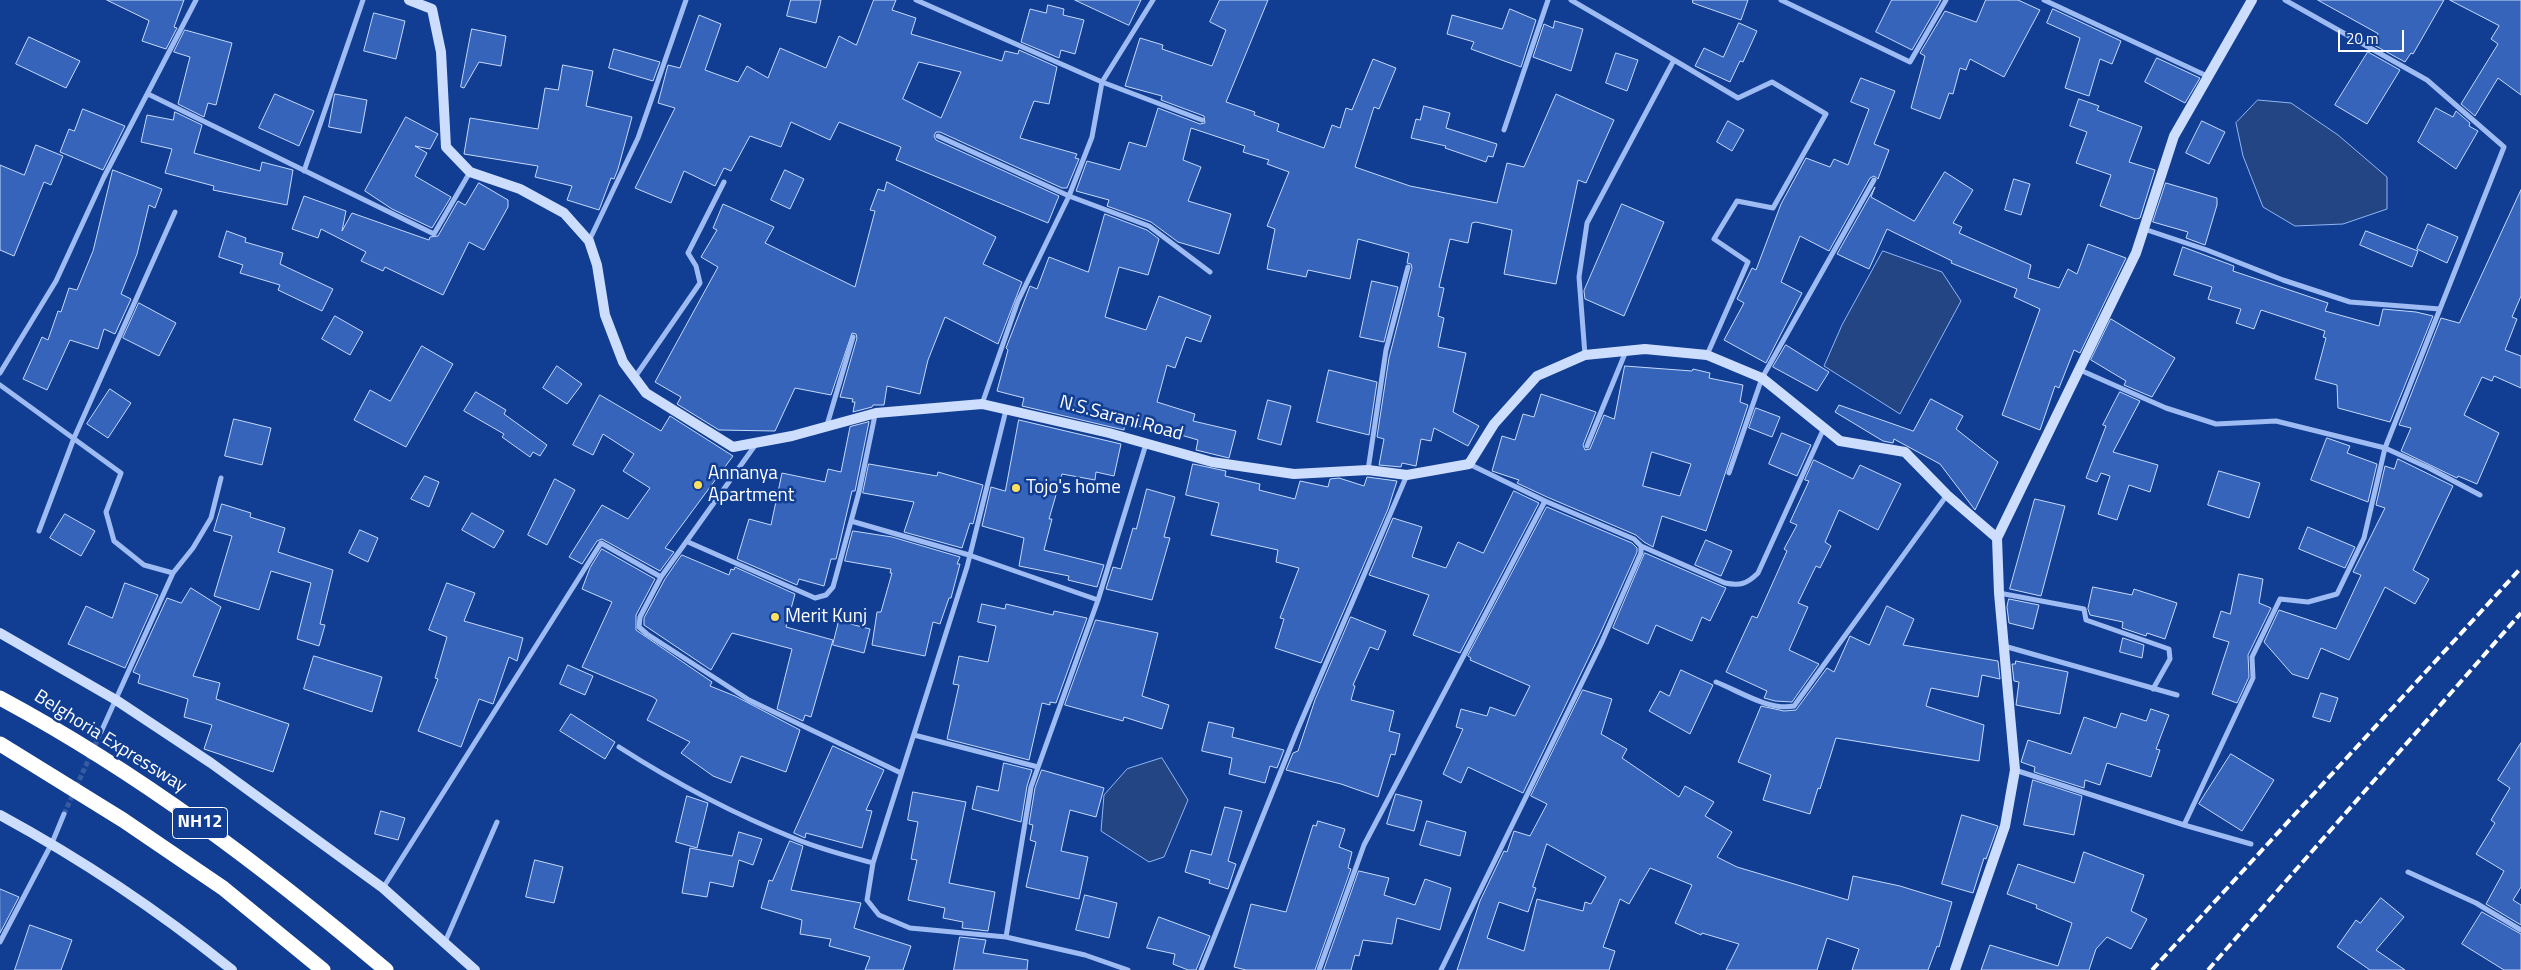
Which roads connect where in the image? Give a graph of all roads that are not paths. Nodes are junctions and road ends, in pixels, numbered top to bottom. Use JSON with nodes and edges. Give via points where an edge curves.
{"nodes":[{"id":1,"x":196,"y":0,"type":"edge"},
{"id":2,"x":363,"y":0,"type":"edge"},
{"id":3,"x":409,"y":0,"type":"edge"},
{"id":4,"x":686,"y":0,"type":"edge"},
{"id":5,"x":916,"y":0,"type":"edge"},
{"id":6,"x":1153,"y":0,"type":"edge"},
{"id":7,"x":1548,"y":0,"type":"edge"},
{"id":8,"x":1571,"y":0,"type":"edge"},
{"id":9,"x":1781,"y":0,"type":"edge"},
{"id":10,"x":1946,"y":0,"type":"edge"},
{"id":11,"x":2043,"y":0,"type":"edge"},
{"id":12,"x":2252,"y":0,"type":"edge"},
{"id":13,"x":2285,"y":0,"type":"edge"},
{"id":14,"x":1674,"y":60,"type":"junction"},
{"id":15,"x":2207,"y":76,"type":"junction"},
{"id":16,"x":1102,"y":82,"type":"junction"},
{"id":17,"x":148,"y":94,"type":"junction"},
{"id":18,"x":1202,"y":120,"type":"dead end"},
{"id":19,"x":1504,"y":130,"type":"dead end"},
{"id":20,"x":938,"y":136,"type":"dead end"},
{"id":21,"x":304,"y":171,"type":"junction"},
{"id":22,"x":470,"y":172,"type":"junction"},
{"id":23,"x":1874,"y":180,"type":"dead end"},
{"id":24,"x":724,"y":182,"type":"dead end"},
{"id":25,"x":1069,"y":196,"type":"junction"},
{"id":26,"x":175,"y":212,"type":"dead end"},
{"id":27,"x":2144,"y":229,"type":"junction"},
{"id":28,"x":588,"y":241,"type":"junction"},
{"id":29,"x":1408,"y":267,"type":"dead end"},
{"id":30,"x":1210,"y":272,"type":"dead end"},
{"id":31,"x":2440,"y":309,"type":"junction"},
{"id":32,"x":853,"y":337,"type":"dead end"},
{"id":33,"x":1626,"y":350,"type":"junction"},
{"id":34,"x":1584,"y":355,"type":"junction"},
{"id":35,"x":1707,"y":355,"type":"junction"},
{"id":36,"x":2080,"y":370,"type":"junction"},
{"id":37,"x":0,"y":373,"type":"edge"},
{"id":38,"x":634,"y":377,"type":"junction"},
{"id":39,"x":1762,"y":378,"type":"junction"},
{"id":40,"x":0,"y":384,"type":"edge"},
{"id":41,"x":982,"y":404,"type":"junction"},
{"id":42,"x":1006,"y":409,"type":"junction"},
{"id":43,"x":875,"y":415,"type":"junction"},
{"id":44,"x":826,"y":427,"type":"junction"},
{"id":45,"x":1824,"y":428,"type":"junction"},
{"id":46,"x":74,"y":438,"type":"junction"},
{"id":47,"x":757,"y":442,"type":"junction"},
{"id":48,"x":1147,"y":443,"type":"junction"},
{"id":49,"x":1587,"y":446,"type":"dead end"},
{"id":50,"x":2385,"y":448,"type":"junction"},
{"id":51,"x":1469,"y":464,"type":"junction"},
{"id":52,"x":1368,"y":470,"type":"junction"},
{"id":53,"x":1729,"y":473,"type":"dead end"},
{"id":54,"x":1407,"y":475,"type":"junction"},
{"id":55,"x":222,"y":478,"type":"dead end"},
{"id":56,"x":1947,"y":495,"type":"junction"},
{"id":57,"x":2480,"y":495,"type":"dead end"},
{"id":58,"x":1545,"y":501,"type":"junction"},
{"id":59,"x":851,"y":521,"type":"junction"},
{"id":60,"x":40,"y":531,"type":"dead end"},
{"id":61,"x":1997,"y":538,"type":"junction"},
{"id":62,"x":688,"y":542,"type":"junction"},
{"id":63,"x":1641,"y":546,"type":"junction"},
{"id":64,"x":969,"y":555,"type":"junction"},
{"id":65,"x":173,"y":573,"type":"junction"},
{"id":66,"x":660,"y":577,"type":"junction"},
{"id":67,"x":1999,"y":593,"type":"junction"},
{"id":68,"x":1098,"y":600,"type":"junction"},
{"id":69,"x":0,"y":633,"type":"edge"},
{"id":70,"x":2003,"y":646,"type":"junction"},
{"id":71,"x":1716,"y":682,"type":"dead end"},
{"id":72,"x":2153,"y":689,"type":"junction"},
{"id":73,"x":2177,"y":695,"type":"dead end"},
{"id":74,"x":0,"y":698,"type":"edge"},
{"id":75,"x":116,"y":700,"type":"junction"},
{"id":76,"x":101,"y":732,"type":"tunnel mouth"},
{"id":77,"x":914,"y":735,"type":"junction"},
{"id":78,"x":0,"y":744,"type":"edge"},
{"id":79,"x":619,"y":747,"type":"dead end"},
{"id":80,"x":1038,"y":767,"type":"junction"},
{"id":81,"x":2016,"y":770,"type":"junction"},
{"id":82,"x":901,"y":773,"type":"junction"},
{"id":83,"x":64,"y":814,"type":"tunnel mouth"},
{"id":84,"x":0,"y":816,"type":"edge"},
{"id":85,"x":497,"y":822,"type":"dead end"},
{"id":86,"x":2184,"y":825,"type":"junction"},
{"id":87,"x":52,"y":843,"type":"junction"},
{"id":88,"x":2251,"y":844,"type":"dead end"},
{"id":89,"x":872,"y":863,"type":"junction"},
{"id":90,"x":2408,"y":872,"type":"dead end"},
{"id":91,"x":383,"y":888,"type":"junction"},
{"id":92,"x":2521,"y":930,"type":"edge"},
{"id":93,"x":1006,"y":937,"type":"junction"},
{"id":94,"x":0,"y":942,"type":"edge"},
{"id":95,"x":445,"y":943,"type":"junction"},
{"id":96,"x":232,"y":970,"type":"edge"},
{"id":97,"x":324,"y":970,"type":"edge"},
{"id":98,"x":386,"y":970,"type":"edge"},
{"id":99,"x":475,"y":970,"type":"edge"},
{"id":100,"x":1128,"y":970,"type":"edge"},
{"id":101,"x":1201,"y":970,"type":"edge"},
{"id":102,"x":1319,"y":970,"type":"edge"},
{"id":103,"x":1440,"y":970,"type":"edge"},
{"id":104,"x":1955,"y":970,"type":"edge"}],
"edges":[{"from":1,"to":17,"type":"street"},
{"from":2,"to":21,"type":"street"},
{"from":3,"to":22,"type":"street","name":"N.S.Sarani Road","via":[[432,8],[441,52],[446,147]]},
{"from":4,"to":28,"type":"street","via":[[638,138]]},
{"from":5,"to":16,"type":"street"},
{"from":6,"to":16,"type":"street"},
{"from":7,"to":19,"type":"street"},
{"from":8,"to":14,"type":"street"},
{"from":9,"to":10,"type":"street","via":[[1910,62]]},
{"from":11,"to":15,"type":"street"},
{"from":12,"to":15,"type":"street"},
{"from":13,"to":31,"type":"street","via":[[2427,80],[2504,147]]},
{"from":14,"to":34,"type":"street","via":[[1587,223],[1579,277]]},
{"from":14,"to":35,"type":"street","via":[[1738,98],[1772,82],[1826,114],[1773,208],[1737,200],[1714,240],[1748,262]]},
{"from":15,"to":27,"type":"street","via":[[2174,136]]},
{"from":16,"to":18,"type":"street"},
{"from":16,"to":25,"type":"street","via":[[1092,137]]},
{"from":17,"to":21,"type":"street"},
{"from":17,"to":37,"type":"street","via":[[104,177],[56,281]]},
{"from":20,"to":25,"type":"street"},
{"from":21,"to":22,"type":"street","via":[[434,234]]},
{"from":22,"to":28,"type":"street","name":"N.S.Sarani Road","via":[[520,189],[564,213]]},
{"from":23,"to":39,"type":"street"},
{"from":24,"to":38,"type":"street","via":[[688,253],[696,266],[700,283]]},
{"from":25,"to":30,"type":"street","via":[[1149,226]]},
{"from":25,"to":41,"type":"street","via":[[1018,301]]},
{"from":26,"to":46,"type":"street"},
{"from":27,"to":31,"type":"street","via":[[2350,302]]},
{"from":27,"to":36,"type":"street","via":[[2136,253]]},
{"from":28,"to":38,"type":"street","name":"N.S.Sarani Road","via":[[597,264],[605,316],[613,340]]},
{"from":29,"to":52,"type":"street","via":[[1386,350]]},
{"from":31,"to":50,"type":"street"},
{"from":32,"to":44,"type":"street"},
{"from":33,"to":34,"type":"street"},
{"from":33,"to":35,"type":"street"},
{"from":33,"to":49,"type":"street"},
{"from":34,"to":51,"type":"street","via":[[1537,376],[1494,424]]},
{"from":35,"to":39,"type":"street"},
{"from":36,"to":50,"type":"street","via":[[2166,408],[2216,424],[2276,421]]},
{"from":36,"to":61,"type":"street"},
{"from":38,"to":47,"type":"street","name":"N.S.Sarani Road","via":[[646,393],[733,447]]},
{"from":39,"to":45,"type":"street"},
{"from":39,"to":53,"type":"street"},
{"from":40,"to":46,"type":"street"},
{"from":41,"to":42,"type":"street","name":"N.S.Sarani Road"},
{"from":41,"to":43,"type":"street","name":"N.S.Sarani Road"},
{"from":42,"to":48,"type":"street","name":"N.S.Sarani Road"},
{"from":42,"to":64,"type":"street"},
{"from":43,"to":44,"type":"street","name":"N.S.Sarani Road"},
{"from":43,"to":59,"type":"street"},
{"from":44,"to":47,"type":"street","name":"N.S.Sarani Road"},
{"from":45,"to":56,"type":"street","via":[[1840,441],[1905,452]]},
{"from":45,"to":63,"type":"street","via":[[1758,573],[1750,581],[1739,586],[1725,583]]},
{"from":46,"to":60,"type":"street"},
{"from":46,"to":65,"type":"street","via":[[121,472],[106,512],[114,540],[144,565]]},
{"from":47,"to":62,"type":"street"},
{"from":48,"to":52,"type":"street","name":"N.S.Sarani Road","via":[[1212,462],[1294,474]]},
{"from":48,"to":68,"type":"street"},
{"from":50,"to":57,"type":"street"},
{"from":50,"to":86,"type":"street","via":[[2364,538],[2338,594],[2308,602],[2280,599],[2252,657],[2253,678]]},
{"from":51,"to":54,"type":"street","name":"N.S.Sarani Road"},
{"from":51,"to":58,"type":"street"},
{"from":52,"to":54,"type":"street","name":"N.S.Sarani Road"},
{"from":54,"to":101,"type":"street","via":[[1297,732]]},
{"from":55,"to":65,"type":"street","via":[[210,518],[193,548]]},
{"from":56,"to":61,"type":"street"},
{"from":56,"to":71,"type":"street","via":[[1794,706],[1783,708]]},
{"from":58,"to":63,"type":"street","via":[[1634,539]]},
{"from":58,"to":102,"type":"street","via":[[1364,846]]},
{"from":59,"to":62,"type":"street","via":[[833,587],[826,595],[815,598]]},
{"from":59,"to":64,"type":"street"},
{"from":61,"to":67,"type":"street"},
{"from":62,"to":66,"type":"street"},
{"from":63,"to":103,"type":"street","via":[[1641,553],[1601,644]]},
{"from":64,"to":68,"type":"street"},
{"from":64,"to":77,"type":"street","via":[[968,567]]},
{"from":65,"to":75,"type":"street"},
{"from":66,"to":82,"type":"street","via":[[640,618],[639,627],[647,634],[750,700]]},
{"from":66,"to":91,"type":"street","via":[[601,543]]},
{"from":67,"to":70,"type":"street"},
{"from":67,"to":72,"type":"street","via":[[2084,609],[2086,620],[2168,649],[2170,659]]},
{"from":68,"to":80,"type":"street"},
{"from":69,"to":75,"type":"street"},
{"from":70,"to":72,"type":"street"},
{"from":70,"to":81,"type":"street"},
{"from":72,"to":73,"type":"street"},
{"from":74,"to":98,"type":"highway","name":"Belghoria Expressway","number":"NH12","via":[[88,749],[189,815],[249,858]]},
{"from":75,"to":76,"type":"street"},
{"from":75,"to":91,"type":"street","via":[[211,762]]},
{"from":77,"to":80,"type":"street"},
{"from":77,"to":82,"type":"street"},
{"from":78,"to":97,"type":"highway","number":"NH12","via":[[123,820],[223,888]]},
{"from":79,"to":89,"type":"street","via":[[733,812],[798,840]]},
{"from":80,"to":93,"type":"street","via":[[1031,787]]},
{"from":81,"to":86,"type":"street"},
{"from":81,"to":104,"type":"street","via":[[2006,826]]},
{"from":82,"to":89,"type":"street"},
{"from":83,"to":87,"type":"street"},
{"from":84,"to":87,"type":"street"},
{"from":85,"to":95,"type":"street"},
{"from":86,"to":88,"type":"street"},
{"from":87,"to":94,"type":"street"},
{"from":87,"to":96,"type":"street","via":[[123,887]]},
{"from":89,"to":93,"type":"street","via":[[868,900],[879,915],[910,928]]},
{"from":90,"to":92,"type":"street","via":[[2476,904]]},
{"from":91,"to":95,"type":"street"},
{"from":93,"to":100,"type":"street","via":[[1085,955]]},
{"from":95,"to":99,"type":"street"}]}
